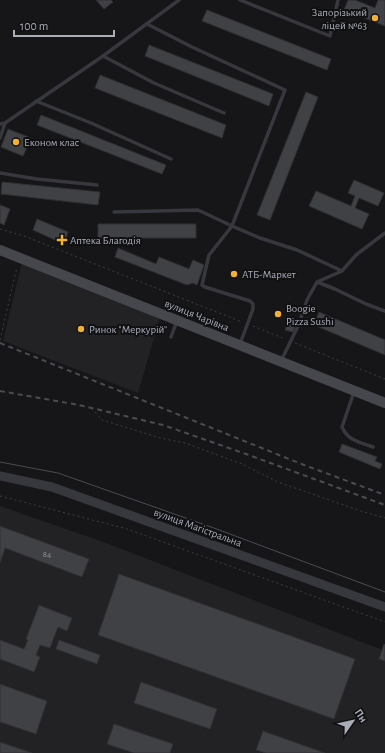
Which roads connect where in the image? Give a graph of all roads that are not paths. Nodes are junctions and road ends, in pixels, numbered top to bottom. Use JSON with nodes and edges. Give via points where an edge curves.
{"nodes":[{"id":1,"x":179,"y":0,"type":"edge"},
{"id":2,"x":240,"y":0,"type":"edge"},
{"id":3,"x":338,"y":0,"type":"edge"},
{"id":4,"x":147,"y":24,"type":"junction"},
{"id":5,"x":103,"y":56,"type":"junction"},
{"id":6,"x":36,"y":101,"type":"junction"},
{"id":7,"x":224,"y":113,"type":"dead end"},
{"id":8,"x":5,"y":123,"type":"junction"},
{"id":9,"x":0,"y":124,"type":"edge"},
{"id":10,"x":0,"y":138,"type":"edge"},
{"id":11,"x":172,"y":159,"type":"dead end"},
{"id":12,"x":0,"y":174,"type":"edge"},
{"id":13,"x":97,"y":185,"type":"dead end"},
{"id":14,"x":114,"y":212,"type":"dead end"},
{"id":15,"x":232,"y":226,"type":"junction"},
{"id":16,"x":385,"y":233,"type":"edge"},
{"id":17,"x":0,"y":250,"type":"edge"},
{"id":18,"x":342,"y":271,"type":"junction"},
{"id":19,"x":316,"y":282,"type":"junction"},
{"id":20,"x":385,"y":311,"type":"edge"},
{"id":21,"x":178,"y":320,"type":"junction"},
{"id":22,"x":170,"y":338,"type":"dead end"},
{"id":23,"x":240,"y":345,"type":"junction"},
{"id":24,"x":281,"y":361,"type":"junction"},
{"id":25,"x":355,"y":391,"type":"junction"},
{"id":26,"x":385,"y":403,"type":"edge"},
{"id":27,"x":373,"y":447,"type":"dead end"},
{"id":28,"x":0,"y":476,"type":"edge"},
{"id":29,"x":385,"y":606,"type":"edge"}],
"edges":[{"from":1,"to":4,"type":"lane"},
{"from":2,"to":3,"type":"lane","via":[[330,36]]},
{"from":4,"to":5,"type":"lane"},
{"from":4,"to":15,"type":"lane","via":[[285,90]]},
{"from":5,"to":6,"type":"lane"},
{"from":5,"to":7,"type":"lane","via":[[154,83]]},
{"from":6,"to":8,"type":"lane"},
{"from":6,"to":11,"type":"lane"},
{"from":8,"to":9,"type":"lane"},
{"from":8,"to":10,"type":"lane"},
{"from":12,"to":13,"type":"lane"},
{"from":14,"to":15,"type":"lane","via":[[198,210]]},
{"from":15,"to":18,"type":"lane","via":[[297,250]]},
{"from":15,"to":23,"type":"lane","via":[[209,255],[202,285],[253,304]]},
{"from":16,"to":18,"type":"lane","via":[[356,255]]},
{"from":17,"to":21,"type":"main road","name":"вулиця Чарівна"},
{"from":18,"to":19,"type":"lane"},
{"from":19,"to":20,"type":"lane"},
{"from":19,"to":24,"type":"lane"},
{"from":21,"to":22,"type":"lane"},
{"from":21,"to":23,"type":"main road","name":"вулиця Чарівна"},
{"from":23,"to":24,"type":"main road","name":"вулиця Чарівна"},
{"from":24,"to":25,"type":"main road","name":"вулиця Чарівна"},
{"from":25,"to":26,"type":"main road","name":"вулиця Чарівна"},
{"from":25,"to":27,"type":"lane","via":[[342,427],[350,438]]},
{"from":28,"to":29,"type":"street","name":"вулиця Магістральна","via":[[52,487]]}]}
